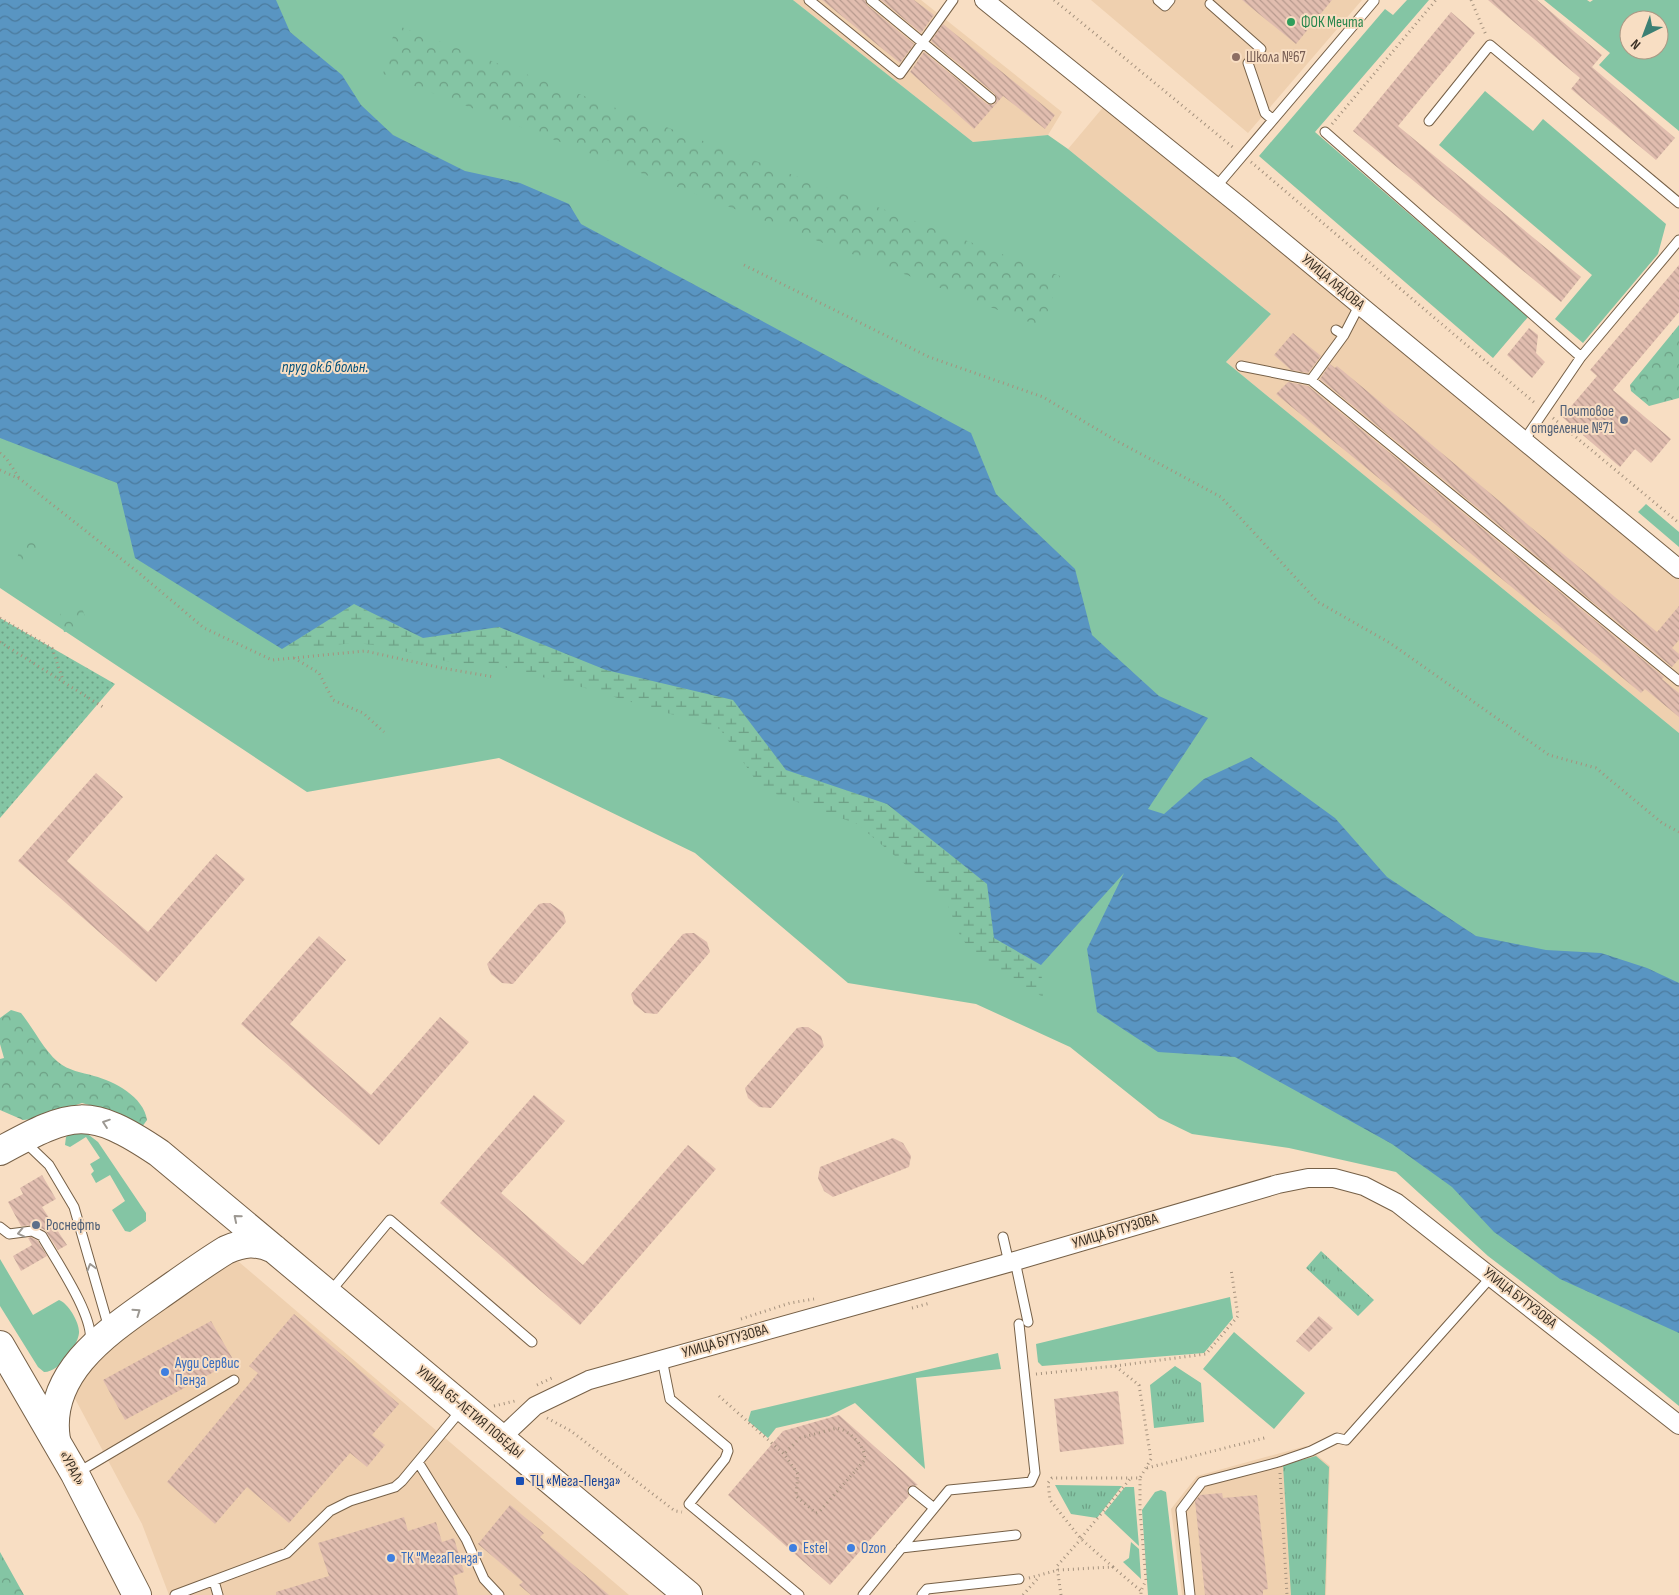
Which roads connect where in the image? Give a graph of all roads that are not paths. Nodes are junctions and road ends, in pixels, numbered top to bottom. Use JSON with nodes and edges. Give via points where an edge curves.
{"nodes":[{"id":1,"x":809,"y":0,"type":"edge"},
{"id":2,"x":871,"y":0,"type":"edge"},
{"id":3,"x":953,"y":0,"type":"edge"},
{"id":4,"x":984,"y":0,"type":"edge"},
{"id":5,"x":1158,"y":0,"type":"edge"},
{"id":6,"x":1170,"y":0,"type":"edge"},
{"id":7,"x":1375,"y":0,"type":"edge"},
{"id":8,"x":1210,"y":4,"type":"dead end"},
{"id":9,"x":924,"y":42,"type":"junction"},
{"id":10,"x":991,"y":99,"type":"dead end"},
{"id":11,"x":1272,"y":119,"type":"junction"},
{"id":12,"x":1429,"y":121,"type":"dead end"},
{"id":13,"x":1326,"y":132,"type":"road end"},
{"id":14,"x":1216,"y":187,"type":"junction"},
{"id":15,"x":1679,"y":203,"type":"edge"},
{"id":16,"x":1679,"y":240,"type":"edge"},
{"id":17,"x":1360,"y":304,"type":"junction"},
{"id":18,"x":1336,"y":330,"type":"dead end"},
{"id":19,"x":1344,"y":335,"type":"junction"},
{"id":20,"x":1581,"y":357,"type":"junction"},
{"id":21,"x":1241,"y":366,"type":"dead end"},
{"id":22,"x":1311,"y":380,"type":"junction"},
{"id":23,"x":1523,"y":442,"type":"junction"},
{"id":24,"x":1679,"y":568,"type":"edge"},
{"id":25,"x":1679,"y":681,"type":"edge"},
{"id":26,"x":11,"y":1145,"type":"edge"},
{"id":27,"x":0,"y":1227,"type":"edge"},
{"id":28,"x":1003,"y":1237,"type":"dead end"},
{"id":29,"x":274,"y":1249,"type":"junction"},
{"id":30,"x":1012,"y":1262,"type":"junction"},
{"id":31,"x":1492,"y":1276,"type":"junction"},
{"id":32,"x":328,"y":1294,"type":"junction"},
{"id":33,"x":1028,"y":1322,"type":"dead end"},
{"id":34,"x":1019,"y":1324,"type":"dead end"},
{"id":35,"x":109,"y":1331,"type":"junction"},
{"id":36,"x":532,"y":1342,"type":"dead end"},
{"id":37,"x":0,"y":1345,"type":"edge"},
{"id":38,"x":662,"y":1359,"type":"junction"},
{"id":39,"x":81,"y":1360,"type":"junction"},
{"id":40,"x":0,"y":1377,"type":"edge"},
{"id":41,"x":234,"y":1380,"type":"dead end"},
{"id":42,"x":24,"y":1401,"type":"junction"},
{"id":43,"x":464,"y":1407,"type":"junction"},
{"id":44,"x":1679,"y":1424,"type":"edge"},
{"id":45,"x":501,"y":1438,"type":"junction"},
{"id":46,"x":56,"y":1440,"type":"junction"},
{"id":47,"x":418,"y":1462,"type":"junction"},
{"id":48,"x":75,"y":1474,"type":"junction"},
{"id":49,"x":913,"y":1490,"type":"dead end"},
{"id":50,"x":934,"y":1508,"type":"junction"},
{"id":51,"x":1016,"y":1535,"type":"dead end"},
{"id":52,"x":902,"y":1548,"type":"junction"},
{"id":53,"x":1020,"y":1579,"type":"road end"},
{"id":54,"x":214,"y":1581,"type":"junction"},
{"id":55,"x":677,"y":1589,"type":"edge"},
{"id":56,"x":133,"y":1591,"type":"edge"},
{"id":57,"x":175,"y":1595,"type":"edge"},
{"id":58,"x":218,"y":1595,"type":"edge"},
{"id":59,"x":499,"y":1595,"type":"edge"},
{"id":60,"x":799,"y":1595,"type":"edge"},
{"id":61,"x":862,"y":1595,"type":"edge"},
{"id":62,"x":922,"y":1595,"type":"edge"},
{"id":63,"x":1190,"y":1595,"type":"edge"}],
"edges":[{"from":1,"to":9,"type":"lane","via":[[900,74]]},
{"from":2,"to":9,"type":"lane"},
{"from":3,"to":9,"type":"lane"},
{"from":4,"to":14,"type":"street","name":"УЛИЦА ЛЯДОВА"},
{"from":5,"to":6,"type":"lane","via":[[1165,6]]},
{"from":7,"to":11,"type":"lane"},
{"from":8,"to":11,"type":"lane","via":[[1261,49],[1248,63],[1265,113]]},
{"from":9,"to":10,"type":"lane"},
{"from":11,"to":14,"type":"lane"},
{"from":12,"to":15,"type":"lane","via":[[1490,45]]},
{"from":13,"to":20,"type":"lane"},
{"from":14,"to":17,"type":"street","name":"УЛИЦА ЛЯДОВА"},
{"from":16,"to":20,"type":"lane"},
{"from":17,"to":19,"type":"lane"},
{"from":17,"to":23,"type":"street","name":"УЛИЦА ЛЯДОВА"},
{"from":18,"to":19,"type":"lane"},
{"from":19,"to":22,"type":"lane"},
{"from":20,"to":23,"type":"lane"},
{"from":21,"to":22,"type":"lane"},
{"from":22,"to":25,"type":"lane"},
{"from":23,"to":24,"type":"street","name":"УЛИЦА ЛЯДОВА"},
{"from":29,"to":26,"type":"main road","name":"УЛИЦА 65-ЛЕТИЯ ПОБЕДЫ","one_way":true,"via":[[160,1153],[112,1124],[97,1120],[65,1121]]},
{"from":35,"to":26,"type":"lane","one_way":true,"via":[[74,1207],[50,1165]]},
{"from":39,"to":27,"type":"lane","one_way":true,"via":[[91,1340],[89,1320],[42,1236],[32,1230],[9,1234]]},
{"from":28,"to":30,"type":"lane"},
{"from":29,"to":32,"type":"main road","name":"УЛИЦА 65-ЛЕТИЯ ПОБЕДЫ"},
{"from":35,"to":29,"type":"main road","one_way":true,"via":[[226,1250],[248,1242]]},
{"from":30,"to":31,"type":"street","name":"УЛИЦА БУТУЗОВА","via":[[1250,1191],[1308,1178],[1334,1178],[1364,1186],[1397,1203]]},
{"from":30,"to":33,"type":"lane"},
{"from":30,"to":38,"type":"street","name":"УЛИЦА БУТУЗОВА"},
{"from":31,"to":44,"type":"street","name":"УЛИЦА БУТУЗОВА"},
{"from":31,"to":63,"type":"lane","via":[[1346,1440],[1336,1438],[1279,1462],[1202,1482],[1182,1510]]},
{"from":32,"to":36,"type":"lane","via":[[390,1220]]},
{"from":32,"to":43,"type":"main road","name":"УЛИЦА 65-ЛЕТИЯ ПОБЕДЫ"},
{"from":34,"to":50,"type":"lane","via":[[1035,1473],[1033,1480],[949,1490]]},
{"from":35,"to":39,"type":"main road"},
{"from":37,"to":42,"type":"main road","name":"«УРАЛ»"},
{"from":38,"to":45,"type":"street","name":"УЛИЦА БУТУЗОВА","via":[[589,1380],[535,1406]]},
{"from":38,"to":60,"type":"lane","via":[[670,1399],[728,1451],[689,1504]]},
{"from":39,"to":42,"type":"main road"},
{"from":39,"to":46,"type":"main road","via":[[57,1402],[53,1420]]},
{"from":40,"to":42,"type":"main road","name":"«УРАЛ»"},
{"from":41,"to":48,"type":"lane"},
{"from":42,"to":46,"type":"main road","name":"«УРАЛ»"},
{"from":42,"to":56,"type":"main road","name":"«УРАЛ»","via":[[61,1482]]},
{"from":43,"to":45,"type":"main road","name":"УЛИЦА 65-ЛЕТИЯ ПОБЕДЫ"},
{"from":43,"to":47,"type":"lane"},
{"from":45,"to":55,"type":"main road","name":"УЛИЦА 65-ЛЕТИЯ ПОБЕДЫ"},
{"from":46,"to":48,"type":"main road","name":"«УРАЛ»"},
{"from":47,"to":54,"type":"lane","via":[[395,1487],[330,1511],[286,1553]]},
{"from":47,"to":59,"type":"lane","via":[[466,1538],[484,1579]]},
{"from":48,"to":56,"type":"main road","name":"«УРАЛ»"},
{"from":49,"to":50,"type":"lane"},
{"from":50,"to":52,"type":"lane"},
{"from":51,"to":52,"type":"lane"},
{"from":52,"to":61,"type":"lane"},
{"from":53,"to":62,"type":"lane","via":[[927,1589]]},
{"from":54,"to":57,"type":"lane"},
{"from":54,"to":58,"type":"lane"}]}
